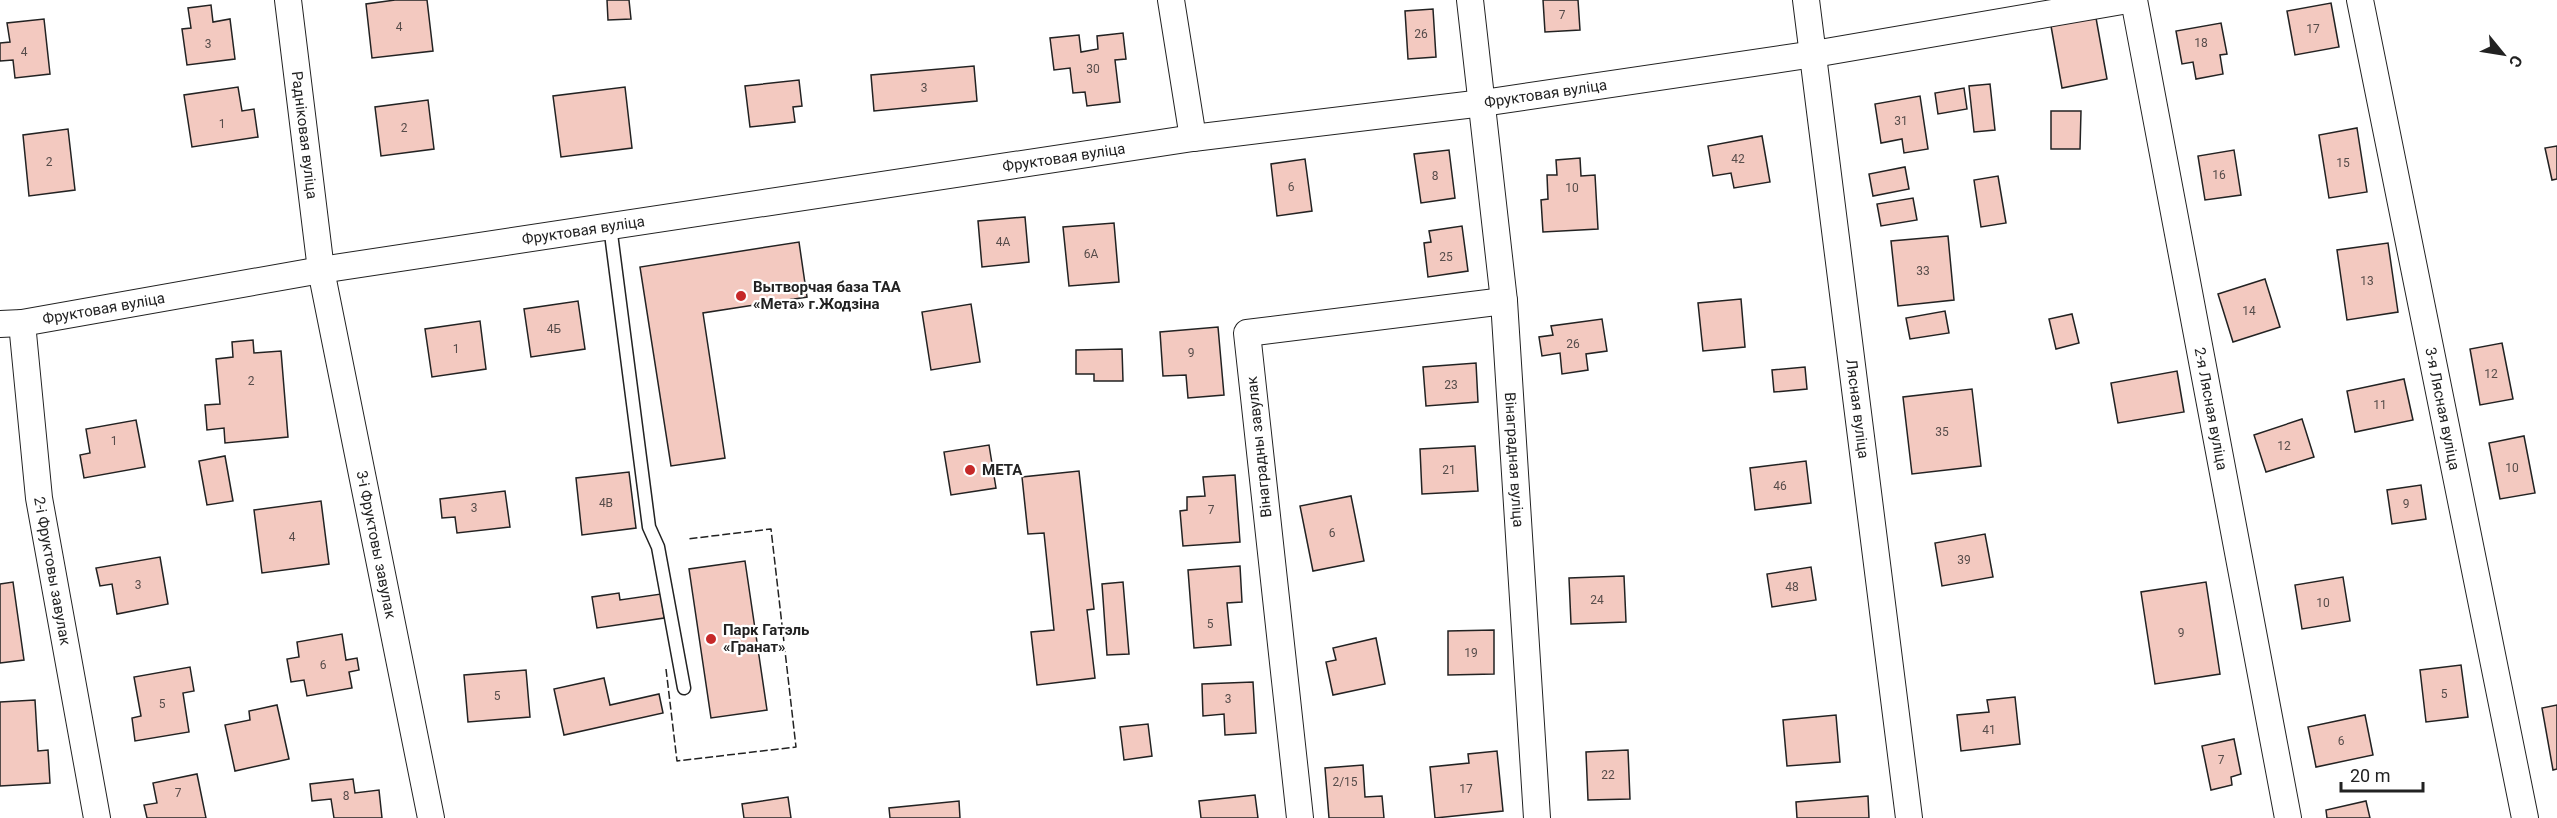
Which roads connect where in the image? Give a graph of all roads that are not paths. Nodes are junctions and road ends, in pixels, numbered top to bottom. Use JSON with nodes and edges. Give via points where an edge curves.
{"nodes":[{"id":1,"x":288,"y":0,"type":"edge"},
{"id":2,"x":1171,"y":0,"type":"edge"},
{"id":3,"x":1470,"y":0,"type":"edge"},
{"id":4,"x":1806,"y":0,"type":"edge"},
{"id":5,"x":2128,"y":0,"type":"edge"},
{"id":6,"x":2134,"y":0,"type":"edge"},
{"id":7,"x":2360,"y":0,"type":"edge"},
{"id":8,"x":1814,"y":54,"type":"junction"},
{"id":9,"x":1483,"y":102,"type":"junction"},
{"id":10,"x":1193,"y":138,"type":"junction"},
{"id":11,"x":610,"y":226,"type":"junction"},
{"id":12,"x":321,"y":270,"type":"junction"},
{"id":13,"x":1504,"y":301,"type":"junction"},
{"id":14,"x":11,"y":323,"type":"edge"},
{"id":15,"x":684,"y":688,"type":"dead end"},
{"id":16,"x":97,"y":818,"type":"edge"},
{"id":17,"x":431,"y":818,"type":"edge"},
{"id":18,"x":1300,"y":818,"type":"edge"},
{"id":19,"x":1537,"y":818,"type":"edge"},
{"id":20,"x":1909,"y":818,"type":"edge"},
{"id":21,"x":2289,"y":818,"type":"edge"},
{"id":22,"x":2525,"y":818,"type":"edge"}],
"edges":[{"from":1,"to":12,"type":"street","name":"Радніковая вуліца"},
{"from":2,"to":10,"type":"street"},
{"from":3,"to":9,"type":"street","name":"Вінаградная вуліца"},
{"from":4,"to":8,"type":"street","name":"Лясная вуліца"},
{"from":5,"to":8,"type":"street","name":"Фруктовая вуліца"},
{"from":6,"to":21,"type":"street","name":"2-я Лясная вуліца"},
{"from":7,"to":22,"type":"street","name":"3-я Лясная вуліца"},
{"from":8,"to":9,"type":"street","name":"Фруктовая вуліца"},
{"from":8,"to":20,"type":"street","name":"Лясная вуліца"},
{"from":9,"to":10,"type":"street","name":"Фруктовая вуліца"},
{"from":9,"to":13,"type":"street","name":"Вінаградная вуліца"},
{"from":10,"to":11,"type":"street","name":"Фруктовая вуліца"},
{"from":11,"to":12,"type":"street","name":"Фруктовая вуліца"},
{"from":11,"to":15,"type":"lane","via":[[649,527],[658,547]]},
{"from":12,"to":14,"type":"street","name":"Фруктовая вуліца"},
{"from":12,"to":17,"type":"street","name":"3-і Фруктовы завулак"},
{"from":13,"to":18,"type":"street","name":"Вінаградны завулак","via":[[1247,333]]},
{"from":13,"to":19,"type":"street","name":"Вінаградная вуліца"},
{"from":14,"to":16,"type":"street","name":"2-і Фруктовы завулак"}]}
